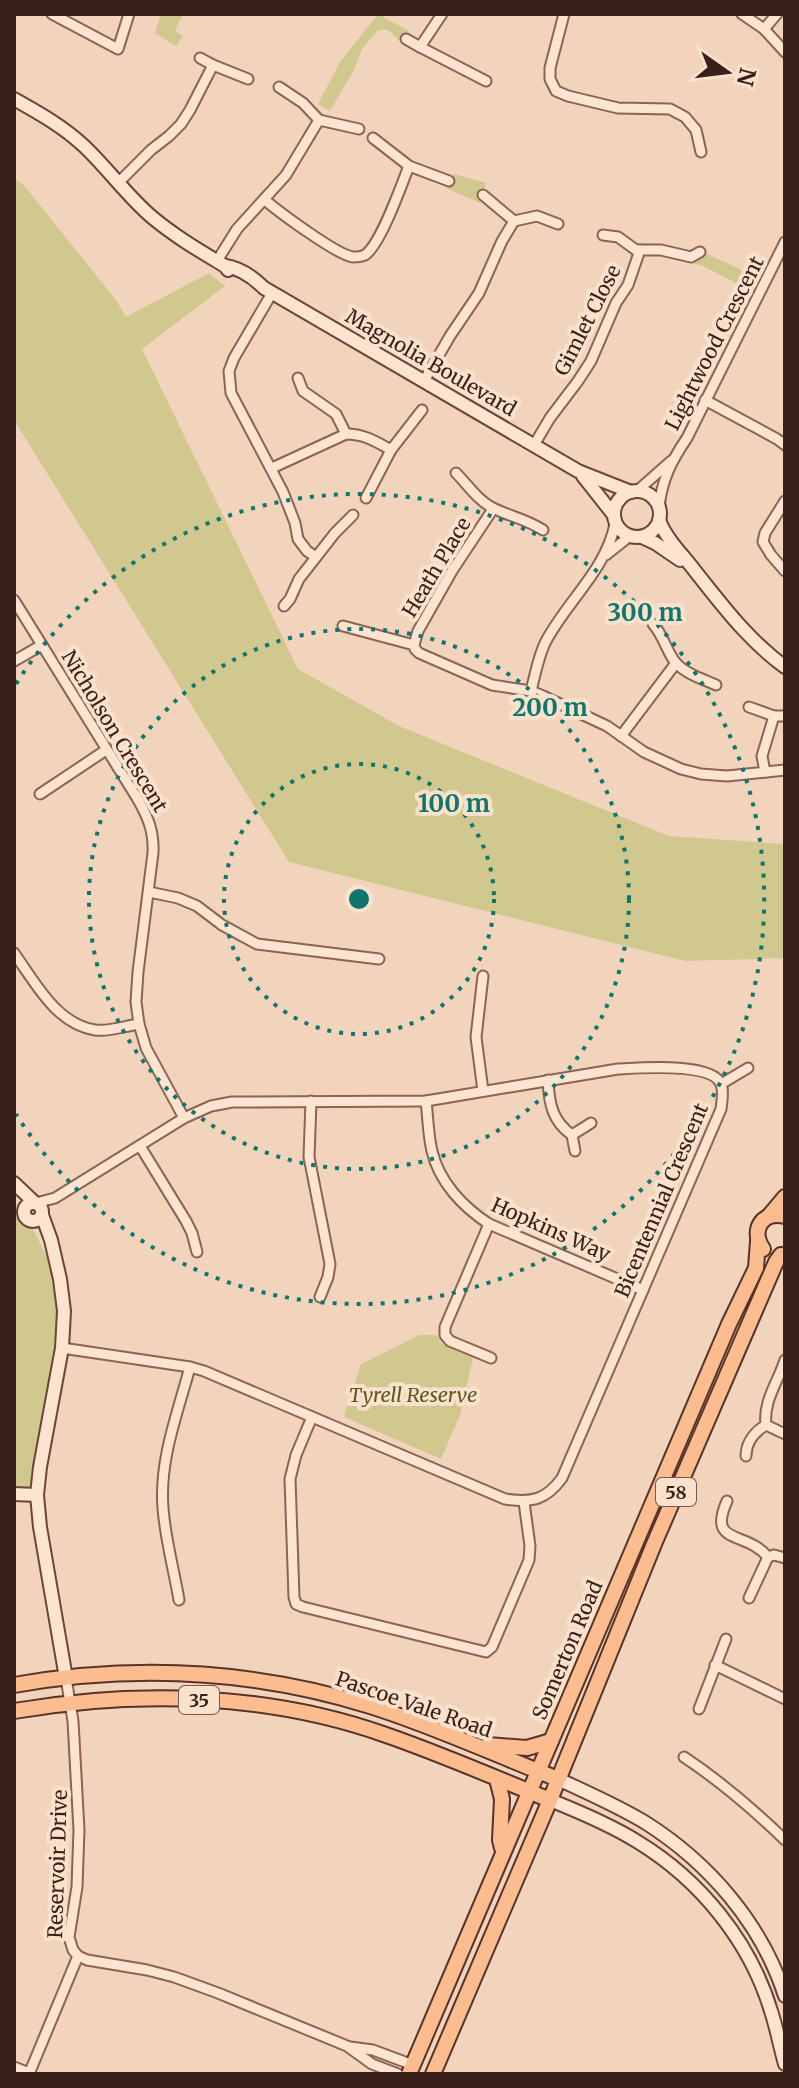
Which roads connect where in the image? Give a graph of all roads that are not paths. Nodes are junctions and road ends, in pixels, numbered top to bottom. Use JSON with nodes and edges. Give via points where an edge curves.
{"nodes":[{"id":1,"x":52,"y":14,"type":"edge"},
{"id":2,"x":129,"y":14,"type":"edge"},
{"id":3,"x":442,"y":14,"type":"edge"},
{"id":4,"x":564,"y":14,"type":"edge"},
{"id":5,"x":742,"y":14,"type":"edge"},
{"id":6,"x":777,"y":14,"type":"edge"},
{"id":7,"x":764,"y":29,"type":"junction"},
{"id":8,"x":406,"y":39,"type":"dead end"},
{"id":9,"x":420,"y":47,"type":"junction"},
{"id":10,"x":785,"y":52,"type":"edge"},
{"id":11,"x":200,"y":58,"type":"dead end"},
{"id":12,"x":213,"y":65,"type":"junction"},
{"id":13,"x":248,"y":79,"type":"dead end"},
{"id":14,"x":486,"y":81,"type":"dead end"},
{"id":15,"x":279,"y":87,"type":"dead end"},
{"id":16,"x":14,"y":99,"type":"edge"},
{"id":17,"x":319,"y":120,"type":"junction"},
{"id":18,"x":359,"y":129,"type":"dead end"},
{"id":19,"x":373,"y":138,"type":"dead end"},
{"id":20,"x":701,"y":152,"type":"dead end"},
{"id":21,"x":409,"y":166,"type":"junction"},
{"id":22,"x":449,"y":181,"type":"dead end"},
{"id":23,"x":118,"y":183,"type":"junction"},
{"id":24,"x":483,"y":195,"type":"dead end"},
{"id":25,"x":265,"y":200,"type":"junction"},
{"id":26,"x":514,"y":221,"type":"junction"},
{"id":27,"x":558,"y":224,"type":"dead end"},
{"id":28,"x":603,"y":235,"type":"dead end"},
{"id":29,"x":785,"y":242,"type":"edge"},
{"id":30,"x":640,"y":250,"type":"junction"},
{"id":31,"x":700,"y":252,"type":"dead end"},
{"id":32,"x":221,"y":263,"type":"junction"},
{"id":33,"x":268,"y":290,"type":"junction"},
{"id":34,"x":298,"y":378,"type":"dead end"},
{"id":35,"x":424,"y":381,"type":"junction"},
{"id":36,"x":705,"y":400,"type":"junction"},
{"id":37,"x":422,"y":410,"type":"dead end"},
{"id":38,"x":346,"y":434,"type":"junction"},
{"id":39,"x":534,"y":445,"type":"junction"},
{"id":40,"x":785,"y":445,"type":"edge"},
{"id":41,"x":391,"y":450,"type":"junction"},
{"id":42,"x":673,"y":458,"type":"junction"},
{"id":43,"x":272,"y":468,"type":"junction"},
{"id":44,"x":578,"y":471,"type":"junction"},
{"id":45,"x":456,"y":473,"type":"dead end"},
{"id":46,"x":634,"y":491,"type":"junction"},
{"id":47,"x":366,"y":498,"type":"dead end"},
{"id":48,"x":785,"y":501,"type":"edge"},
{"id":49,"x":493,"y":509,"type":"junction"},
{"id":50,"x":659,"y":514,"type":"junction"},
{"id":51,"x":353,"y":515,"type":"dead end"},
{"id":52,"x":614,"y":519,"type":"junction"},
{"id":53,"x":543,"y":530,"type":"dead end"},
{"id":54,"x":636,"y":537,"type":"junction"},
{"id":55,"x":316,"y":557,"type":"junction"},
{"id":56,"x":603,"y":557,"type":"junction"},
{"id":57,"x":785,"y":571,"type":"edge"},
{"id":58,"x":698,"y":575,"type":"junction"},
{"id":59,"x":14,"y":600,"type":"edge"},
{"id":60,"x":284,"y":606,"type":"dead end"},
{"id":61,"x":653,"y":624,"type":"dead end"},
{"id":62,"x":343,"y":626,"type":"dead end"},
{"id":63,"x":42,"y":645,"type":"junction"},
{"id":64,"x":414,"y":645,"type":"junction"},
{"id":65,"x":14,"y":661,"type":"edge"},
{"id":66,"x":676,"y":663,"type":"junction"},
{"id":67,"x":785,"y":667,"type":"edge"},
{"id":68,"x":716,"y":685,"type":"dead end"},
{"id":69,"x":531,"y":691,"type":"junction"},
{"id":70,"x":749,"y":707,"type":"dead end"},
{"id":71,"x":780,"y":716,"type":"edge"},
{"id":72,"x":621,"y":736,"type":"junction"},
{"id":73,"x":106,"y":750,"type":"junction"},
{"id":74,"x":785,"y":770,"type":"edge"},
{"id":75,"x":765,"y":772,"type":"junction"},
{"id":76,"x":50,"y":801,"type":"dead end"},
{"id":77,"x":149,"y":892,"type":"junction"},
{"id":78,"x":14,"y":953,"type":"edge"},
{"id":79,"x":379,"y":959,"type":"dead end"},
{"id":80,"x":483,"y":976,"type":"dead end"},
{"id":81,"x":139,"y":1024,"type":"junction"},
{"id":82,"x":748,"y":1068,"type":"dead end"},
{"id":83,"x":548,"y":1080,"type":"junction"},
{"id":84,"x":721,"y":1084,"type":"junction"},
{"id":85,"x":483,"y":1091,"type":"junction"},
{"id":86,"x":311,"y":1101,"type":"junction"},
{"id":87,"x":426,"y":1101,"type":"junction"},
{"id":88,"x":184,"y":1118,"type":"junction"},
{"id":89,"x":591,"y":1123,"type":"dead end"},
{"id":90,"x":572,"y":1135,"type":"junction"},
{"id":91,"x":140,"y":1146,"type":"junction"},
{"id":92,"x":575,"y":1151,"type":"dead end"},
{"id":93,"x":15,"y":1185,"type":"edge"},
{"id":94,"x":785,"y":1197,"type":"edge"},
{"id":95,"x":35,"y":1211,"type":"junction"},
{"id":96,"x":769,"y":1216,"type":"junction"},
{"id":97,"x":785,"y":1216,"type":"edge"},
{"id":98,"x":489,"y":1224,"type":"junction"},
{"id":99,"x":758,"y":1241,"type":"junction"},
{"id":100,"x":197,"y":1252,"type":"dead end"},
{"id":101,"x":783,"y":1254,"type":"edge"},
{"id":102,"x":643,"y":1290,"type":"junction"},
{"id":103,"x":320,"y":1297,"type":"dead end"},
{"id":104,"x":62,"y":1348,"type":"junction"},
{"id":105,"x":491,"y":1358,"type":"dead end"},
{"id":106,"x":785,"y":1360,"type":"edge"},
{"id":107,"x":190,"y":1367,"type":"junction"},
{"id":108,"x":312,"y":1417,"type":"junction"},
{"id":109,"x":766,"y":1425,"type":"junction"},
{"id":110,"x":785,"y":1434,"type":"edge"},
{"id":111,"x":746,"y":1456,"type":"dead end"},
{"id":112,"x":14,"y":1494,"type":"edge"},
{"id":113,"x":37,"y":1495,"type":"junction"},
{"id":114,"x":727,"y":1501,"type":"dead end"},
{"id":115,"x":524,"y":1502,"type":"junction"},
{"id":116,"x":768,"y":1557,"type":"junction"},
{"id":117,"x":785,"y":1558,"type":"edge"},
{"id":118,"x":749,"y":1598,"type":"dead end"},
{"id":119,"x":179,"y":1600,"type":"dead end"},
{"id":120,"x":726,"y":1639,"type":"dead end"},
{"id":121,"x":715,"y":1665,"type":"junction"},
{"id":122,"x":66,"y":1678,"type":"junction"},
{"id":123,"x":14,"y":1685,"type":"edge"},
{"id":124,"x":316,"y":1692,"type":"junction"},
{"id":125,"x":785,"y":1699,"type":"edge"},
{"id":126,"x":71,"y":1703,"type":"junction"},
{"id":127,"x":699,"y":1709,"type":"dead end"},
{"id":128,"x":14,"y":1711,"type":"edge"},
{"id":129,"x":327,"y":1718,"type":"junction"},
{"id":130,"x":551,"y":1741,"type":"junction"},
{"id":131,"x":467,"y":1743,"type":"junction"},
{"id":132,"x":684,"y":1757,"type":"dead end"},
{"id":133,"x":537,"y":1771,"type":"junction"},
{"id":134,"x":497,"y":1779,"type":"junction"},
{"id":135,"x":558,"y":1779,"type":"junction"},
{"id":136,"x":529,"y":1792,"type":"junction"},
{"id":137,"x":550,"y":1800,"type":"junction"},
{"id":138,"x":785,"y":1840,"type":"edge"},
{"id":139,"x":503,"y":1852,"type":"junction"},
{"id":140,"x":78,"y":1956,"type":"junction"},
{"id":141,"x":785,"y":1996,"type":"edge"},
{"id":142,"x":347,"y":2046,"type":"junction"},
{"id":143,"x":785,"y":2064,"type":"edge"},
{"id":144,"x":14,"y":2067,"type":"edge"},
{"id":145,"x":411,"y":2070,"type":"edge"},
{"id":146,"x":29,"y":2074,"type":"edge"},
{"id":147,"x":398,"y":2074,"type":"edge"},
{"id":148,"x":433,"y":2074,"type":"edge"}],
"edges":[{"from":1,"to":2,"type":"street","via":[[118,49]]},
{"from":3,"to":9,"type":"street"},
{"from":4,"to":20,"type":"street","via":[[550,68],[556,91],[618,108],[670,109],[696,130]]},
{"from":5,"to":7,"type":"street"},
{"from":6,"to":7,"type":"street"},
{"from":7,"to":10,"type":"street"},
{"from":8,"to":9,"type":"street"},
{"from":9,"to":14,"type":"street"},
{"from":11,"to":12,"type":"street"},
{"from":12,"to":13,"type":"street"},
{"from":12,"to":23,"type":"street","via":[[181,124]]},
{"from":15,"to":17,"type":"street"},
{"from":16,"to":23,"type":"street","name":"Magnolia Boulevard","via":[[69,133]]},
{"from":17,"to":18,"type":"street"},
{"from":17,"to":25,"type":"street"},
{"from":19,"to":21,"type":"street"},
{"from":21,"to":22,"type":"street"},
{"from":21,"to":25,"type":"street","via":[[375,243],[356,258]]},
{"from":23,"to":32,"type":"street","name":"Magnolia Boulevard","via":[[164,226]]},
{"from":24,"to":26,"type":"street"},
{"from":25,"to":32,"type":"street","via":[[237,229]]},
{"from":26,"to":27,"type":"street","via":[[537,216]]},
{"from":26,"to":35,"type":"street","via":[[479,293]]},
{"from":28,"to":30,"type":"street","name":"Gimlet Close"},
{"from":29,"to":36,"type":"street","name":"Lightwood Crescent"},
{"from":30,"to":31,"type":"street","name":"Gimlet Close","via":[[691,257]]},
{"from":30,"to":39,"type":"street","name":"Gimlet Close","via":[[591,361]]},
{"from":32,"to":33,"type":"street","name":"Magnolia Boulevard"},
{"from":33,"to":35,"type":"street","name":"Magnolia Boulevard"},
{"from":33,"to":43,"type":"street","via":[[229,371],[231,393]]},
{"from":34,"to":38,"type":"street","via":[[303,391],[336,414]]},
{"from":35,"to":39,"type":"street","name":"Magnolia Boulevard"},
{"from":36,"to":40,"type":"street"},
{"from":36,"to":42,"type":"street","name":"Lightwood Crescent"},
{"from":37,"to":41,"type":"street"},
{"from":38,"to":41,"type":"street","via":[[371,438]]},
{"from":38,"to":43,"type":"street"},
{"from":39,"to":44,"type":"street","name":"Magnolia Boulevard"},
{"from":41,"to":47,"type":"street"},
{"from":42,"to":46,"type":"street","name":"Lightwood Crescent"},
{"from":42,"to":50,"type":"street","name":"Lightwood Crescent"},
{"from":43,"to":55,"type":"street","via":[[298,539]]},
{"from":44,"to":46,"type":"street","name":"Magnolia Boulevard"},
{"from":44,"to":52,"type":"street","name":"Magnolia Boulevard"},
{"from":45,"to":49,"type":"street","name":"Heath Place"},
{"from":46,"to":50,"type":"street","via":[[651,496]]},
{"from":46,"to":52,"type":"street","via":[[618,500]]},
{"from":48,"to":57,"type":"street","via":[[763,542]]},
{"from":49,"to":53,"type":"street","name":"Heath Place"},
{"from":49,"to":64,"type":"street","name":"Heath Place","via":[[452,571]]},
{"from":50,"to":54,"type":"street","via":[[653,531]]},
{"from":50,"to":58,"type":"street","via":[[662,527]]},
{"from":51,"to":55,"type":"street"},
{"from":52,"to":54,"type":"street","via":[[619,529]]},
{"from":52,"to":56,"type":"street"},
{"from":54,"to":56,"type":"street"},
{"from":54,"to":58,"type":"street","via":[[672,554]]},
{"from":55,"to":60,"type":"street"},
{"from":56,"to":69,"type":"street","via":[[546,642]]},
{"from":58,"to":67,"type":"street","via":[[751,640]]},
{"from":59,"to":63,"type":"street","name":"Nicholson Crescent"},
{"from":61,"to":66,"type":"street"},
{"from":62,"to":64,"type":"street"},
{"from":63,"to":65,"type":"street"},
{"from":63,"to":73,"type":"street","name":"Nicholson Crescent"},
{"from":64,"to":69,"type":"street","via":[[419,653],[492,685]]},
{"from":66,"to":68,"type":"street"},
{"from":66,"to":72,"type":"street"},
{"from":69,"to":72,"type":"street"},
{"from":70,"to":71,"type":"street"},
{"from":71,"to":75,"type":"street","via":[[764,747]]},
{"from":72,"to":75,"type":"street","via":[[662,762],[701,774]]},
{"from":73,"to":76,"type":"street","via":[[44,791]]},
{"from":73,"to":77,"type":"street","name":"Nicholson Crescent","via":[[151,825]]},
{"from":74,"to":75,"type":"street"},
{"from":77,"to":79,"type":"street","via":[[197,906],[257,944]]},
{"from":77,"to":81,"type":"street","name":"Nicholson Crescent","via":[[138,972]]},
{"from":78,"to":81,"type":"street","via":[[57,1011],[77,1025],[97,1031]]},
{"from":80,"to":85,"type":"street","via":[[476,1037]]},
{"from":81,"to":88,"type":"street","name":"Nicholson Crescent","via":[[146,1048]]},
{"from":82,"to":84,"type":"street"},
{"from":83,"to":84,"type":"street","name":"Bicentennial Crescent","via":[[667,1067],[704,1072]]},
{"from":83,"to":85,"type":"street","name":"Bicentennial Crescent"},
{"from":83,"to":90,"type":"street","via":[[554,1116]]},
{"from":84,"to":102,"type":"street","name":"Bicentennial Crescent","via":[[721,1109]]},
{"from":85,"to":87,"type":"street","name":"Bicentennial Crescent"},
{"from":86,"to":87,"type":"street","name":"Bicentennial Crescent"},
{"from":86,"to":88,"type":"street","name":"Bicentennial Crescent","via":[[232,1102]]},
{"from":86,"to":103,"type":"street","via":[[309,1157],[330,1264]]},
{"from":87,"to":98,"type":"street","name":"Hopkins Way","via":[[439,1172],[470,1212]]},
{"from":88,"to":91,"type":"street","name":"Bicentennial Crescent"},
{"from":89,"to":90,"type":"street"},
{"from":90,"to":92,"type":"street"},
{"from":91,"to":95,"type":"street","name":"Bicentennial Crescent"},
{"from":91,"to":100,"type":"street","via":[[186,1221]]},
{"from":93,"to":95,"type":"street"},
{"from":94,"to":96,"type":"main road","number":"58"},
{"from":95,"to":104,"type":"street","via":[[60,1279]]},
{"from":96,"to":97,"type":"main road"},
{"from":96,"to":99,"type":"main road","number":"58","via":[[758,1229]]},
{"from":98,"to":102,"type":"street","name":"Hopkins Way"},
{"from":98,"to":105,"type":"street","via":[[445,1335]]},
{"from":99,"to":101,"type":"main road","number":"58","via":[[770,1253]]},
{"from":99,"to":130,"type":"main road","name":"Somerton Road","number":"58","via":[[752,1276]]},
{"from":101,"to":135,"type":"main road","name":"Somerton Road","number":"58","via":[[654,1544]]},
{"from":102,"to":115,"type":"street","name":"Bicentennial Crescent","via":[[562,1478],[551,1492]]},
{"from":104,"to":107,"type":"street"},
{"from":104,"to":113,"type":"street"},
{"from":106,"to":109,"type":"street","via":[[764,1414]]},
{"from":107,"to":108,"type":"street"},
{"from":107,"to":119,"type":"street","via":[[163,1483]]},
{"from":108,"to":115,"type":"street","via":[[505,1499]]},
{"from":108,"to":115,"type":"street","via":[[290,1479],[294,1597],[303,1607],[486,1652],[529,1560]]},
{"from":109,"to":110,"type":"street"},
{"from":109,"to":111,"type":"street","via":[[752,1437]]},
{"from":112,"to":113,"type":"street"},
{"from":113,"to":122,"type":"street"},
{"from":114,"to":116,"type":"street","via":[[722,1528]]},
{"from":116,"to":117,"type":"street"},
{"from":116,"to":118,"type":"street"},
{"from":120,"to":121,"type":"street"},
{"from":121,"to":125,"type":"street"},
{"from":121,"to":127,"type":"street"},
{"from":122,"to":123,"type":"main road","name":"Pascoe Vale Road","number":"35"},
{"from":122,"to":124,"type":"main road","name":"Pascoe Vale Road","number":"35","via":[[204,1674]]},
{"from":122,"to":126,"type":"street","name":"Reservoir Drive"},
{"from":124,"to":129,"type":"main road"},
{"from":124,"to":131,"type":"main road","name":"Pascoe Vale Road","number":"35","via":[[394,1714]]},
{"from":126,"to":128,"type":"main road","name":"Pascoe Vale Road","number":"35"},
{"from":126,"to":129,"type":"main road","name":"Pascoe Vale Road","number":"35","via":[[193,1699]]},
{"from":126,"to":140,"type":"street","name":"Reservoir Drive","via":[[79,1842],[69,1937]]},
{"from":129,"to":134,"type":"main road","name":"Pascoe Vale Road","number":"35","via":[[385,1734]]},
{"from":130,"to":131,"type":"main road","via":[[527,1748]]},
{"from":130,"to":133,"type":"main road","name":"Somerton Road","number":"58"},
{"from":131,"to":133,"type":"main road","name":"Pascoe Vale Road","number":"35"},
{"from":132,"to":138,"type":"street"},
{"from":133,"to":135,"type":"main road","name":"Pascoe Vale Road","number":"35"},
{"from":133,"to":136,"type":"main road","name":"Somerton Road","number":"58"},
{"from":134,"to":136,"type":"main road","name":"Pascoe Vale Road","number":"35"},
{"from":134,"to":139,"type":"main road"},
{"from":135,"to":137,"type":"main road","name":"Somerton Road","number":"58"},
{"from":135,"to":141,"type":"street","via":[[646,1823],[703,1868],[739,1907]]},
{"from":136,"to":137,"type":"main road","name":"Pascoe Vale Road","number":"35"},
{"from":136,"to":139,"type":"main road","name":"Somerton Road","number":"58"},
{"from":137,"to":143,"type":"street","via":[[637,1841],[700,1891],[727,1922],[752,1964]]},
{"from":137,"to":148,"type":"main road","name":"Somerton Road","number":"58"},
{"from":139,"to":145,"type":"main road","name":"Somerton Road","number":"58"},
{"from":140,"to":142,"type":"street","name":"Reservoir Drive","via":[[174,1977]]},
{"from":140,"to":146,"type":"street"},
{"from":142,"to":145,"type":"street","name":"Reservoir Drive","via":[[373,2050]]},
{"from":142,"to":147,"type":"street","name":"Reservoir Drive"},
{"from":144,"to":146,"type":"street"},
{"from":145,"to":148,"type":"main road"}]}
